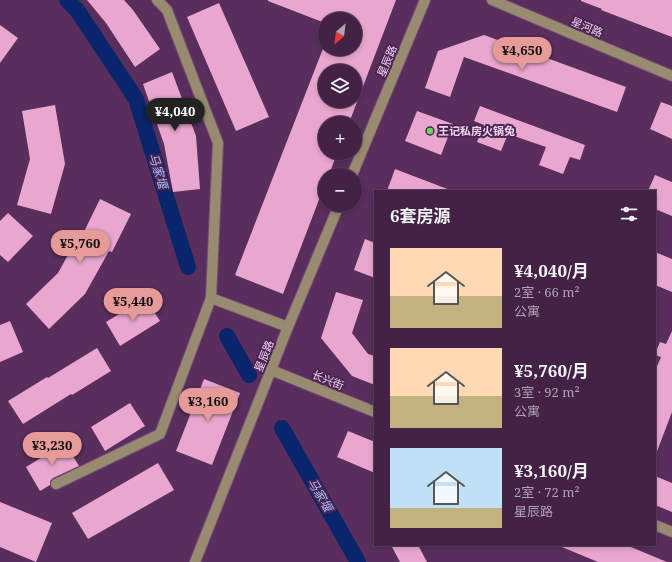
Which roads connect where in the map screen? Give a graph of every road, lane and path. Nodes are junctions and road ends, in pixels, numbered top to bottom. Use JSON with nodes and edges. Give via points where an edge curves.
{"nodes":[{"id":1,"x":157,"y":0,"type":"edge"},
{"id":2,"x":425,"y":0,"type":"edge"},
{"id":3,"x":492,"y":0,"type":"edge"},
{"id":4,"x":672,"y":76,"type":"edge"},
{"id":5,"x":355,"y":168,"type":"edge"},
{"id":6,"x":336,"y":212,"type":"edge"},
{"id":7,"x":211,"y":298,"type":"junction"},
{"id":8,"x":288,"y":327,"type":"junction"},
{"id":9,"x":271,"y":370,"type":"junction"},
{"id":10,"x":374,"y":412,"type":"edge"},
{"id":11,"x":56,"y":484,"type":"dead end"},
{"id":12,"x":656,"y":525,"type":"edge"},
{"id":13,"x":672,"y":532,"type":"edge"},
{"id":14,"x":195,"y":562,"type":"edge"}],
"edges":[{"from":1,"to":7,"type":"street","via":[[167,10],[218,143]]},
{"from":2,"to":5,"type":"street","name":"星辰路"},
{"from":3,"to":4,"type":"street","name":"星河路"},
{"from":6,"to":8,"type":"street","name":"星辰路"},
{"from":7,"to":8,"type":"street"},
{"from":7,"to":11,"type":"street","via":[[160,434]]},
{"from":8,"to":9,"type":"street","name":"星辰路"},
{"from":9,"to":10,"type":"street","name":"长兴街"},
{"from":9,"to":14,"type":"street","name":"星辰路"},
{"from":12,"to":13,"type":"street"}]}
